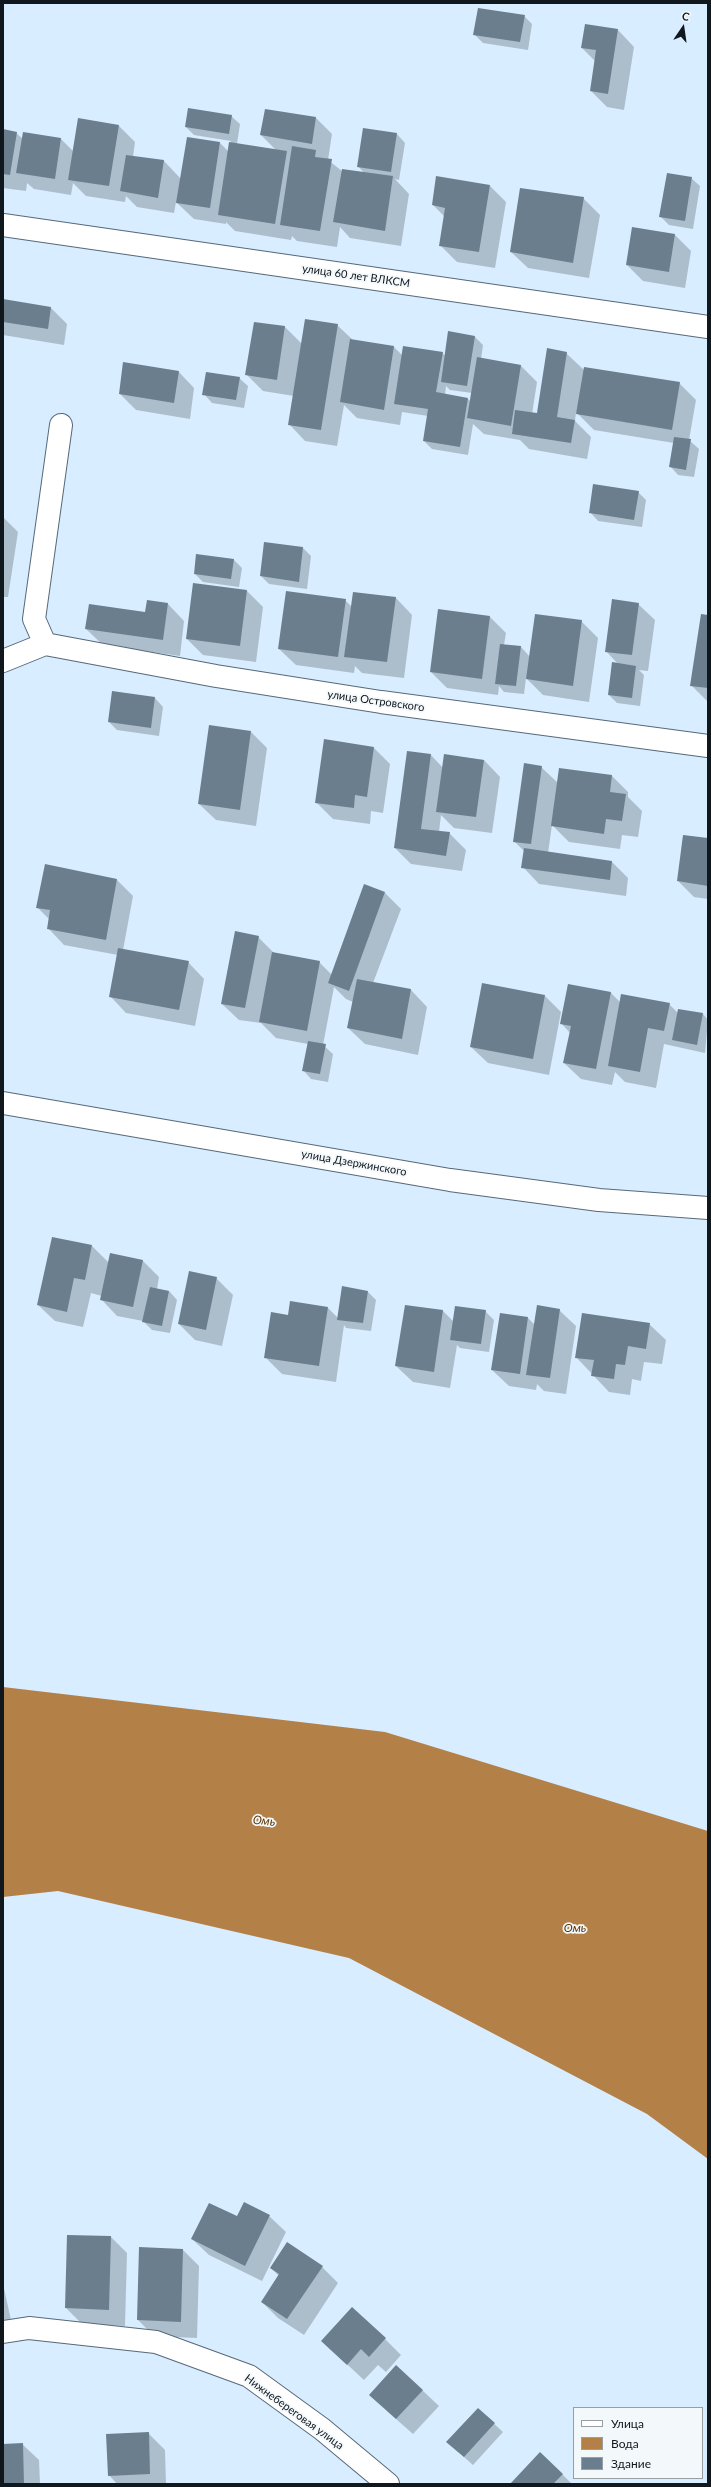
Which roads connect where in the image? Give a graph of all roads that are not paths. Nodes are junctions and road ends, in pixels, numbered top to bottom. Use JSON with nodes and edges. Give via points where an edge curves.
{"nodes":[{"id":1,"x":3,"y":225,"type":"edge"},
{"id":2,"x":708,"y":327,"type":"edge"},
{"id":3,"x":61,"y":425,"type":"dead end"},
{"id":4,"x":45,"y":644,"type":"junction"},
{"id":5,"x":3,"y":661,"type":"edge"},
{"id":6,"x":708,"y":746,"type":"edge"},
{"id":7,"x":3,"y":1103,"type":"edge"},
{"id":8,"x":708,"y":1208,"type":"edge"},
{"id":9,"x":3,"y":2332,"type":"edge"},
{"id":10,"x":388,"y":2484,"type":"edge"}],
"edges":[{"from":1,"to":2,"type":"street","name":"улица 60 лет ВЛКСМ"},
{"from":3,"to":4,"type":"street","via":[[34,619]]},
{"from":4,"to":5,"type":"street"},
{"from":4,"to":6,"type":"street","name":"улица Островского","via":[[216,676],[381,702]]},
{"from":7,"to":8,"type":"street","name":"улица Дзержинского","via":[[450,1180],[599,1200]]},
{"from":9,"to":10,"type":"street","name":"Нижнебереговая улица","via":[[29,2328],[156,2342],[249,2376],[322,2429]]}]}
